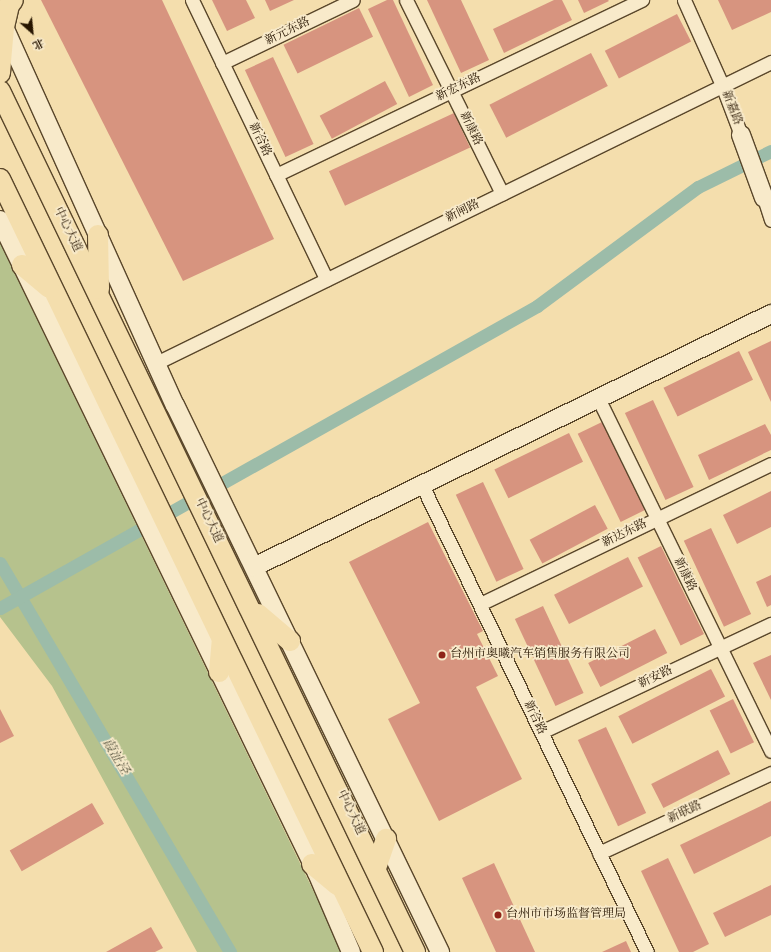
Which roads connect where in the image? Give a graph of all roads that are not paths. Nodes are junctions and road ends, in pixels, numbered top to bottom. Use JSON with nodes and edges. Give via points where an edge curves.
{"nodes":[{"id":1,"x":13,"y":0,"type":"edge"},
{"id":2,"x":192,"y":0,"type":"edge"},
{"id":3,"x":353,"y":0,"type":"edge"},
{"id":4,"x":406,"y":0,"type":"edge"},
{"id":5,"x":642,"y":0,"type":"edge"},
{"id":6,"x":684,"y":0,"type":"edge"},
{"id":7,"x":4,"y":27,"type":"junction"},
{"id":8,"x":771,"y":62,"type":"edge"},
{"id":9,"x":222,"y":63,"type":"junction"},
{"id":10,"x":0,"y":73,"type":"edge"},
{"id":11,"x":722,"y":85,"type":"junction"},
{"id":12,"x":0,"y":91,"type":"edge"},
{"id":13,"x":452,"y":91,"type":"junction"},
{"id":14,"x":741,"y":135,"type":"joint"},
{"id":15,"x":276,"y":175,"type":"junction"},
{"id":16,"x":0,"y":179,"type":"edge"},
{"id":17,"x":502,"y":193,"type":"junction"},
{"id":18,"x":764,"y":198,"type":"joint"},
{"id":19,"x":0,"y":220,"type":"edge"},
{"id":20,"x":771,"y":220,"type":"edge"},
{"id":21,"x":98,"y":235,"type":"junction"},
{"id":22,"x":22,"y":264,"type":"junction"},
{"id":23,"x":326,"y":279,"type":"junction"},
{"id":24,"x":55,"y":292,"type":"junction"},
{"id":25,"x":99,"y":295,"type":"junction"},
{"id":26,"x":771,"y":314,"type":"edge"},
{"id":27,"x":156,"y":363,"type":"junction"},
{"id":28,"x":598,"y":398,"type":"junction"},
{"id":29,"x":771,"y":464,"type":"edge"},
{"id":30,"x":422,"y":485,"type":"junction"},
{"id":31,"x":140,"y":487,"type":"junction"},
{"id":32,"x":657,"y":519,"type":"junction"},
{"id":33,"x":160,"y":530,"type":"junction"},
{"id":34,"x":254,"y":567,"type":"junction"},
{"id":35,"x":480,"y":604,"type":"junction"},
{"id":36,"x":251,"y":608,"type":"junction"},
{"id":37,"x":771,"y":624,"type":"edge"},
{"id":38,"x":222,"y":640,"type":"junction"},
{"id":39,"x":290,"y":641,"type":"junction"},
{"id":40,"x":720,"y":647,"type":"junction"},
{"id":41,"x":220,"y":672,"type":"junction"},
{"id":42,"x":541,"y":732,"type":"junction"},
{"id":43,"x":771,"y":751,"type":"edge"},
{"id":44,"x":771,"y":773,"type":"edge"},
{"id":45,"x":386,"y":839,"type":"junction"},
{"id":46,"x":599,"y":853,"type":"junction"},
{"id":47,"x":312,"y":864,"type":"junction"},
{"id":48,"x":376,"y":868,"type":"junction"},
{"id":49,"x":343,"y":890,"type":"junction"},
{"id":50,"x":352,"y":952,"type":"edge"},
{"id":51,"x":373,"y":952,"type":"edge"},
{"id":52,"x":415,"y":952,"type":"edge"},
{"id":53,"x":440,"y":952,"type":"edge"},
{"id":54,"x":647,"y":952,"type":"edge"}],
"edges":[{"from":1,"to":7,"type":"main road","via":[[9,5]]},
{"from":2,"to":9,"type":"street","name":"新合路"},
{"from":3,"to":9,"type":"street","name":"新元东路"},
{"from":4,"to":13,"type":"street","name":"新康路"},
{"from":5,"to":13,"type":"street","name":"新宏东路"},
{"from":6,"to":11,"type":"street","name":"新嘉路"},
{"from":7,"to":10,"type":"main road"},
{"from":7,"to":21,"type":"main road"},
{"from":8,"to":11,"type":"street","name":"新闸路"},
{"from":9,"to":15,"type":"street","name":"新合路"},
{"from":11,"to":14,"type":"street","name":"新嘉路"},
{"from":11,"to":17,"type":"street","name":"新闸路"},
{"from":12,"to":25,"type":"main road","name":"中心大道"},
{"from":13,"to":15,"type":"street","name":"新宏东路"},
{"from":13,"to":17,"type":"street","name":"新康路"},
{"from":14,"to":18,"type":"main road","name":"新嘉路"},
{"from":15,"to":23,"type":"street","name":"新合路"},
{"from":16,"to":24,"type":"main road"},
{"from":17,"to":23,"type":"street","name":"新闸路"},
{"from":18,"to":20,"type":"street","name":"新嘉路"},
{"from":19,"to":22,"type":"main road"},
{"from":21,"to":25,"type":"main road"},
{"from":21,"to":27,"type":"main road"},
{"from":22,"to":24,"type":"main road"},
{"from":22,"to":31,"type":"main road"},
{"from":23,"to":27,"type":"street","name":"新闸路"},
{"from":24,"to":31,"type":"main road"},
{"from":25,"to":36,"type":"main road","name":"中心大道"},
{"from":26,"to":28,"type":"main road"},
{"from":27,"to":34,"type":"main road"},
{"from":28,"to":30,"type":"main road"},
{"from":28,"to":32,"type":"street","name":"新康路"},
{"from":29,"to":32,"type":"street","name":"新达东路"},
{"from":30,"to":34,"type":"main road"},
{"from":30,"to":35,"type":"street","name":"新合路"},
{"from":31,"to":33,"type":"main road"},
{"from":32,"to":35,"type":"street","name":"新达东路"},
{"from":32,"to":40,"type":"street","name":"新康路"},
{"from":33,"to":38,"type":"main road"},
{"from":33,"to":41,"type":"main road"},
{"from":34,"to":39,"type":"main road"},
{"from":35,"to":42,"type":"street","name":"新合路"},
{"from":36,"to":39,"type":"main road"},
{"from":36,"to":48,"type":"main road","name":"中心大道"},
{"from":37,"to":40,"type":"street","name":"新安路"},
{"from":38,"to":41,"type":"main road"},
{"from":38,"to":49,"type":"main road"},
{"from":39,"to":45,"type":"main road"},
{"from":40,"to":42,"type":"street","name":"新安路"},
{"from":40,"to":43,"type":"street","name":"新康路"},
{"from":41,"to":47,"type":"main road"},
{"from":42,"to":46,"type":"street","name":"新合路"},
{"from":44,"to":46,"type":"street","name":"新联路"},
{"from":45,"to":48,"type":"main road"},
{"from":45,"to":53,"type":"main road"},
{"from":46,"to":54,"type":"street","name":"新合路"},
{"from":47,"to":49,"type":"main road"},
{"from":47,"to":50,"type":"main road"},
{"from":48,"to":52,"type":"main road","name":"中心大道"},
{"from":49,"to":51,"type":"main road"}]}
